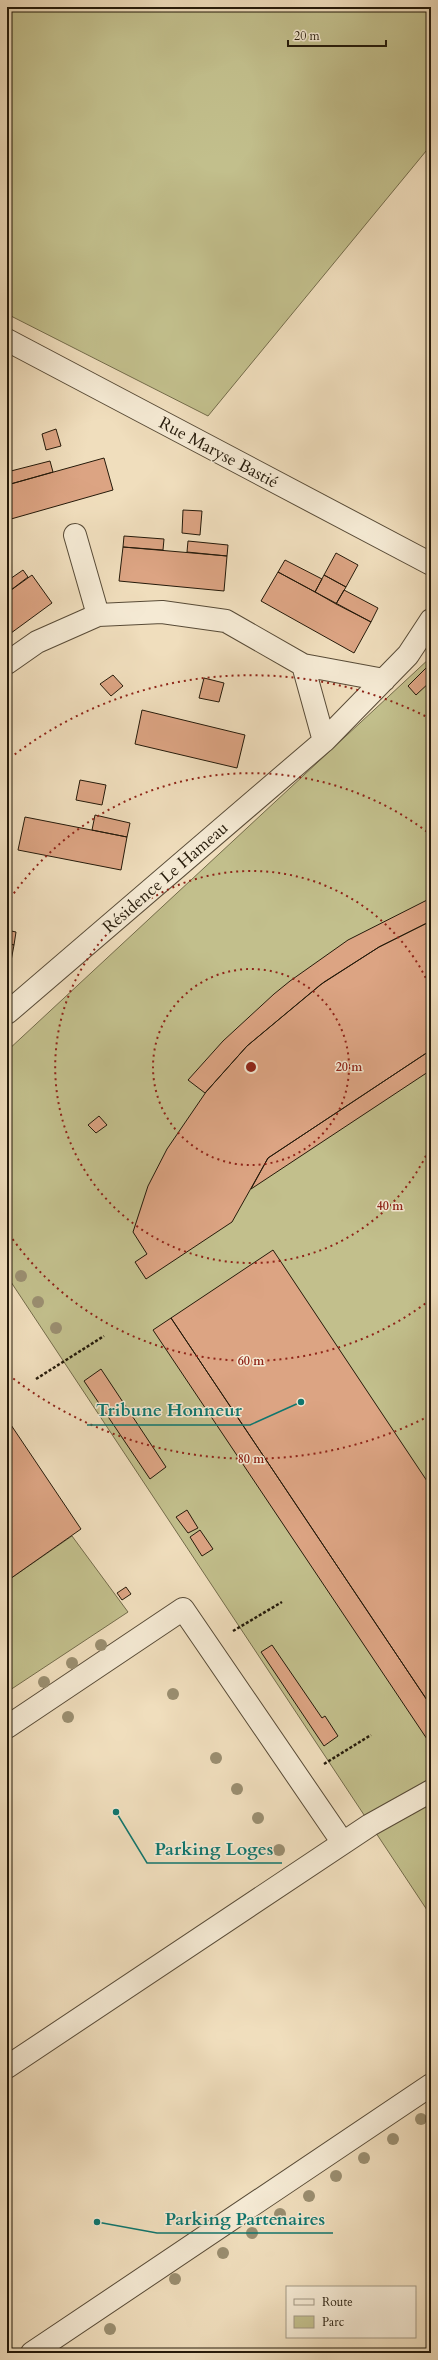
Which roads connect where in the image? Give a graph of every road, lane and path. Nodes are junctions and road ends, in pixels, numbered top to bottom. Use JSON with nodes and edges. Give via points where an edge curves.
{"nodes":[{"id":1,"x":7,"y":340,"type":"edge"},
{"id":2,"x":75,"y":535,"type":"dead end"},
{"id":3,"x":431,"y":564,"type":"edge"},
{"id":4,"x":98,"y":615,"type":"junction"},
{"id":5,"x":431,"y":620,"type":"edge"},
{"id":6,"x":7,"y":663,"type":"edge"},
{"id":7,"x":303,"y":665,"type":"junction"},
{"id":8,"x":384,"y":680,"type":"junction"},
{"id":9,"x":324,"y":741,"type":"junction"},
{"id":10,"x":7,"y":1013,"type":"edge"},
{"id":11,"x":104,"y":1336,"type":"dead end"},
{"id":12,"x":36,"y":1380,"type":"dead end"},
{"id":13,"x":282,"y":1602,"type":"dead end"},
{"id":14,"x":208,"y":1646,"type":"junction"},
{"id":15,"x":7,"y":1727,"type":"edge"},
{"id":16,"x":371,"y":1735,"type":"dead end"},
{"id":17,"x":300,"y":1778,"type":"junction"},
{"id":18,"x":431,"y":1792,"type":"edge"},
{"id":19,"x":343,"y":1843,"type":"junction"},
{"id":20,"x":7,"y":2067,"type":"edge"},
{"id":21,"x":431,"y":2085,"type":"edge"},
{"id":22,"x":32,"y":2353,"type":"edge"}],
"edges":[{"from":1,"to":3,"type":"street","name":"Rue Maryse Bastié"},
{"from":2,"to":4,"type":"street"},
{"from":4,"to":6,"type":"street","via":[[37,642]]},
{"from":4,"to":7,"type":"street","via":[[162,612],[226,621]]},
{"from":5,"to":8,"type":"street","name":"Résidence Le Hameau","via":[[408,655]]},
{"from":7,"to":8,"type":"street"},
{"from":7,"to":9,"type":"street"},
{"from":8,"to":9,"type":"street","name":"Résidence Le Hameau"},
{"from":9,"to":10,"type":"street","name":"Résidence Le Hameau"},
{"from":11,"to":12,"type":"path"},
{"from":13,"to":14,"type":"path"},
{"from":14,"to":15,"type":"street","via":[[183,1609]]},
{"from":14,"to":17,"type":"street"},
{"from":16,"to":17,"type":"path"},
{"from":17,"to":19,"type":"street"},
{"from":18,"to":19,"type":"street","via":[[370,1825]]},
{"from":19,"to":20,"type":"street"},
{"from":21,"to":22,"type":"street"}]}
